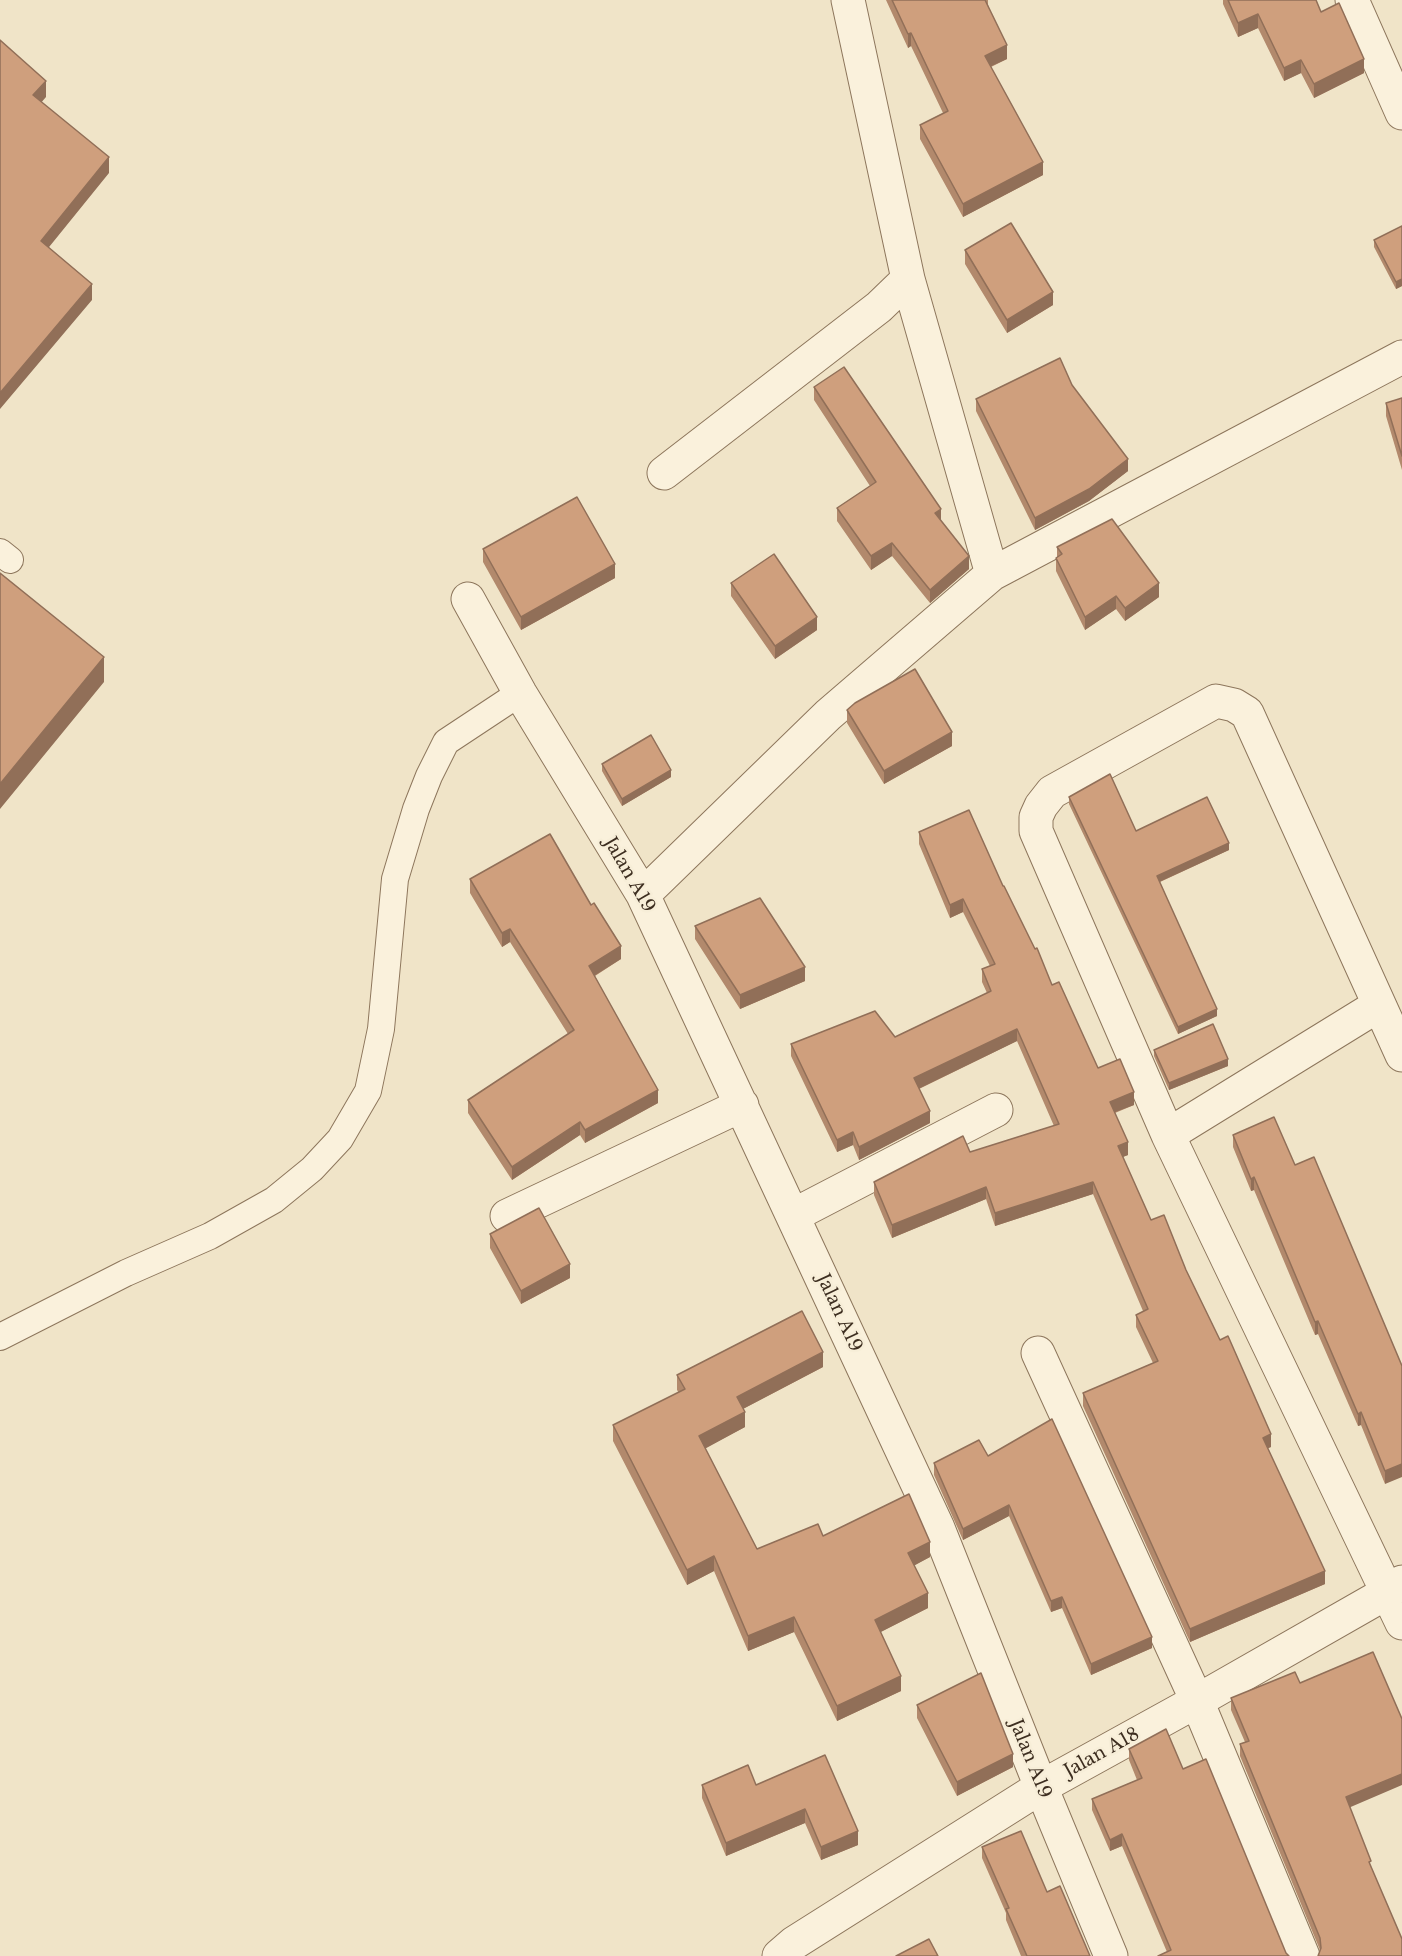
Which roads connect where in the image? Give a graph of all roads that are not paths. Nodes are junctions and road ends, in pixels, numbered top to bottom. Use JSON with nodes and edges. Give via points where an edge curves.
{"nodes":[{"id":1,"x":848,"y":0,"type":"edge"},
{"id":2,"x":1352,"y":0,"type":"edge"},
{"id":3,"x":1402,"y":113,"type":"edge"},
{"id":4,"x":908,"y":279,"type":"junction"},
{"id":5,"x":1402,"y":357,"type":"edge"},
{"id":6,"x":664,"y":472,"type":"dead end"},
{"id":7,"x":992,"y":574,"type":"junction"},
{"id":8,"x":468,"y":599,"type":"dead end"},
{"id":9,"x":520,"y":693,"type":"junction"},
{"id":10,"x":644,"y":895,"type":"junction"},
{"id":11,"x":1379,"y":1005,"type":"junction"},
{"id":12,"x":1402,"y":1055,"type":"edge"},
{"id":13,"x":742,"y":1105,"type":"junction"},
{"id":14,"x":996,"y":1110,"type":"dead end"},
{"id":15,"x":1168,"y":1135,"type":"junction"},
{"id":16,"x":794,"y":1215,"type":"junction"},
{"id":17,"x":507,"y":1216,"type":"dead end"},
{"id":18,"x":0,"y":1337,"type":"edge"},
{"id":19,"x":1038,"y":1353,"type":"dead end"},
{"id":20,"x":1395,"y":1587,"type":"edge"},
{"id":21,"x":1402,"y":1623,"type":"edge"},
{"id":22,"x":1197,"y":1701,"type":"junction"},
{"id":23,"x":1041,"y":1787,"type":"junction"},
{"id":24,"x":779,"y":1956,"type":"edge"},
{"id":25,"x":1111,"y":1956,"type":"edge"},
{"id":26,"x":1303,"y":1956,"type":"edge"}],
"edges":[{"from":1,"to":4,"type":"street"},
{"from":2,"to":3,"type":"street"},
{"from":4,"to":6,"type":"street","via":[[879,307]]},
{"from":4,"to":7,"type":"street"},
{"from":5,"to":7,"type":"street"},
{"from":7,"to":10,"type":"street","via":[[828,715]]},
{"from":8,"to":9,"type":"street","name":"Jalan A19"},
{"from":9,"to":10,"type":"street","name":"Jalan A19"},
{"from":9,"to":18,"type":"lane","via":[[446,742],[429,776],[395,879],[381,1029],[368,1091],[340,1139],[312,1169],[274,1200],[210,1236],[126,1273]]},
{"from":10,"to":13,"type":"street","name":"Jalan A19"},
{"from":11,"to":12,"type":"street"},
{"from":11,"to":15,"type":"street"},
{"from":11,"to":15,"type":"street","via":[[1247,713],[1216,701],[1052,792],[1036,818],[1036,831]]},
{"from":13,"to":16,"type":"street","name":"Jalan A19"},
{"from":13,"to":17,"type":"street"},
{"from":14,"to":16,"type":"street"},
{"from":15,"to":20,"type":"street"},
{"from":16,"to":23,"type":"street","name":"Jalan A19","via":[[938,1528]]},
{"from":19,"to":22,"type":"street"},
{"from":20,"to":21,"type":"street"},
{"from":20,"to":22,"type":"street","name":"Jalan A18"},
{"from":22,"to":23,"type":"street","name":"Jalan A18"},
{"from":22,"to":26,"type":"street"},
{"from":23,"to":24,"type":"street","name":"Jalan A18","via":[[794,1942]]},
{"from":23,"to":25,"type":"street","name":"Jalan A19"}]}
